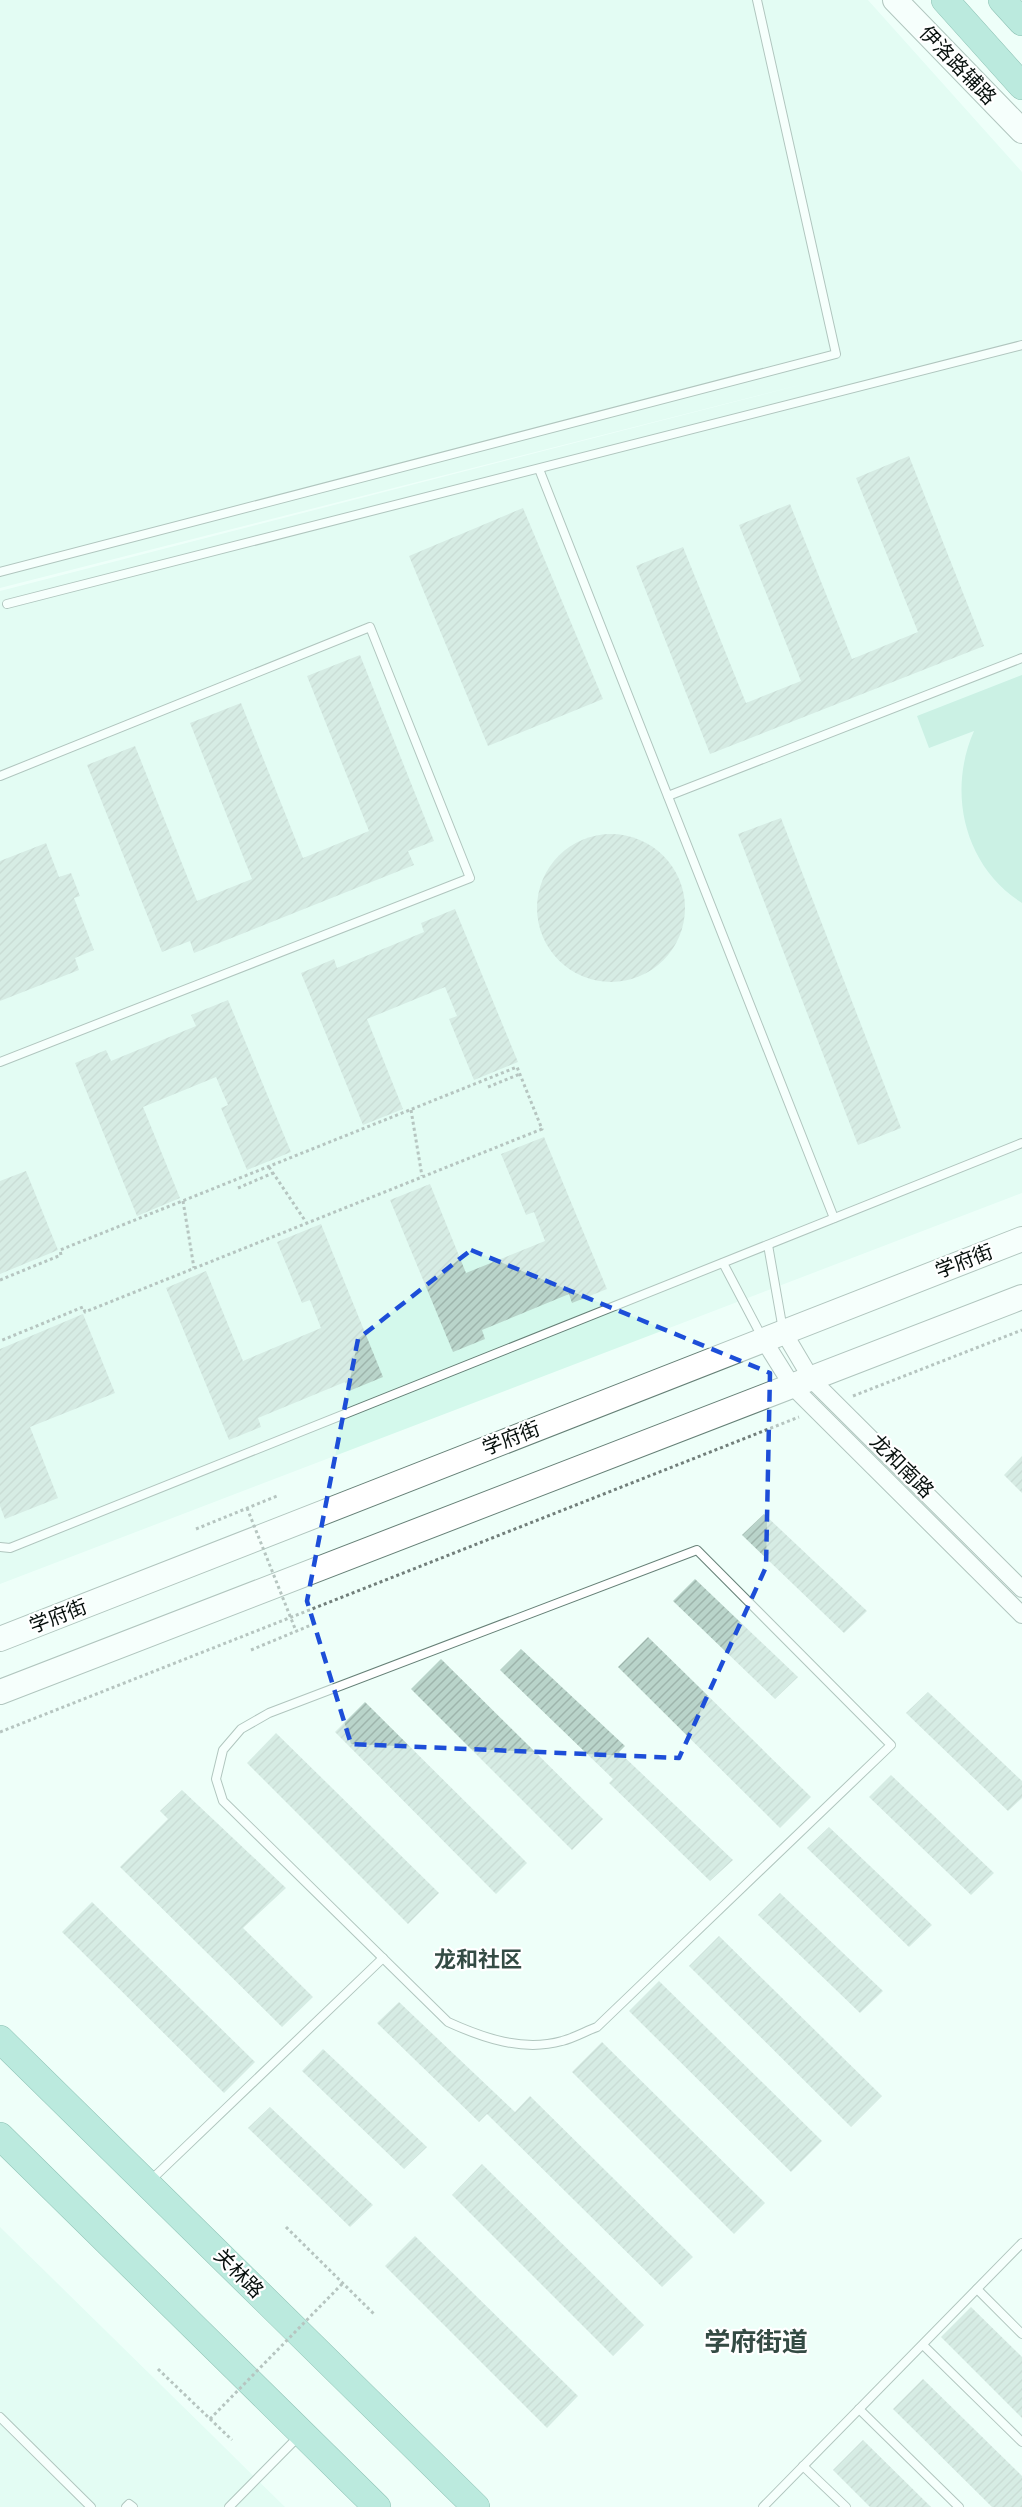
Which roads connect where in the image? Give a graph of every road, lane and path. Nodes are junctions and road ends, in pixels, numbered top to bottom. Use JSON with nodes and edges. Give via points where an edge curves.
{"nodes":[{"id":1,"x":757,"y":0,"type":"edge"},
{"id":2,"x":895,"y":0,"type":"edge"},
{"id":3,"x":945,"y":0,"type":"edge"},
{"id":4,"x":1002,"y":0,"type":"edge"},
{"id":5,"x":1022,"y":22,"type":"edge"},
{"id":6,"x":1022,"y":86,"type":"edge"},
{"id":7,"x":1022,"y":131,"type":"edge"},
{"id":8,"x":1022,"y":345,"type":"edge"},
{"id":9,"x":539,"y":468,"type":"junction"},
{"id":10,"x":0,"y":572,"type":"edge"},
{"id":11,"x":7,"y":604,"type":"dead end"},
{"id":12,"x":1022,"y":658,"type":"edge"},
{"id":13,"x":0,"y":776,"type":"edge"},
{"id":14,"x":668,"y":796,"type":"junction"},
{"id":15,"x":0,"y":1062,"type":"edge"},
{"id":16,"x":520,"y":1074,"type":"junction"},
{"id":17,"x":488,"y":1087,"type":"dead end"},
{"id":18,"x":411,"y":1110,"type":"junction"},
{"id":19,"x":1022,"y":1143,"type":"edge"},
{"id":20,"x":269,"y":1167,"type":"junction"},
{"id":21,"x":273,"y":1173,"type":"junction"},
{"id":22,"x":422,"y":1177,"type":"junction"},
{"id":23,"x":237,"y":1188,"type":"dead end"},
{"id":24,"x":183,"y":1201,"type":"junction"},
{"id":25,"x":834,"y":1218,"type":"junction"},
{"id":26,"x":307,"y":1223,"type":"junction"},
{"id":27,"x":1022,"y":1239,"type":"edge"},
{"id":28,"x":768,"y":1245,"type":"junction"},
{"id":29,"x":723,"y":1263,"type":"junction"},
{"id":30,"x":194,"y":1268,"type":"junction"},
{"id":31,"x":0,"y":1280,"type":"edge"},
{"id":32,"x":1022,"y":1297,"type":"edge"},
{"id":33,"x":1022,"y":1330,"type":"edge"},
{"id":34,"x":773,"y":1335,"type":"junction"},
{"id":35,"x":0,"y":1341,"type":"edge"},
{"id":36,"x":802,"y":1384,"type":"junction"},
{"id":37,"x":836,"y":1403,"type":"junction"},
{"id":38,"x":816,"y":1411,"type":"junction"},
{"id":39,"x":277,"y":1496,"type":"dead end"},
{"id":40,"x":247,"y":1508,"type":"junction"},
{"id":41,"x":196,"y":1529,"type":"dead end"},
{"id":42,"x":0,"y":1547,"type":"edge"},
{"id":43,"x":1022,"y":1589,"type":"edge"},
{"id":44,"x":1022,"y":1615,"type":"edge"},
{"id":45,"x":316,"y":1623,"type":"dead end"},
{"id":46,"x":297,"y":1631,"type":"junction"},
{"id":47,"x":0,"y":1639,"type":"edge"},
{"id":48,"x":250,"y":1650,"type":"dead end"},
{"id":49,"x":0,"y":1692,"type":"edge"},
{"id":50,"x":0,"y":1732,"type":"edge"},
{"id":51,"x":383,"y":1958,"type":"junction"},
{"id":52,"x":0,"y":2039,"type":"edge"},
{"id":53,"x":0,"y":2136,"type":"edge"},
{"id":54,"x":148,"y":2183,"type":"junction"},
{"id":55,"x":286,"y":2227,"type":"dead end"},
{"id":56,"x":1022,"y":2243,"type":"edge"},
{"id":57,"x":343,"y":2283,"type":"junction"},
{"id":58,"x":977,"y":2289,"type":"junction"},
{"id":59,"x":375,"y":2316,"type":"dead end"},
{"id":60,"x":1022,"y":2334,"type":"edge"},
{"id":61,"x":922,"y":2345,"type":"junction"},
{"id":62,"x":158,"y":2369,"type":"dead end"},
{"id":63,"x":860,"y":2409,"type":"junction"},
{"id":64,"x":0,"y":2417,"type":"edge"},
{"id":65,"x":210,"y":2419,"type":"junction"},
{"id":66,"x":302,"y":2433,"type":"junction"},
{"id":67,"x":232,"y":2440,"type":"dead end"},
{"id":68,"x":1022,"y":2442,"type":"edge"},
{"id":69,"x":803,"y":2466,"type":"junction"},
{"id":70,"x":91,"y":2507,"type":"edge"},
{"id":71,"x":126,"y":2507,"type":"edge"},
{"id":72,"x":133,"y":2507,"type":"edge"},
{"id":73,"x":229,"y":2507,"type":"edge"},
{"id":74,"x":377,"y":2507,"type":"edge"},
{"id":75,"x":476,"y":2507,"type":"edge"},
{"id":76,"x":763,"y":2507,"type":"edge"},
{"id":77,"x":846,"y":2507,"type":"edge"},
{"id":78,"x":959,"y":2507,"type":"edge"}],
"edges":[{"from":1,"to":10,"type":"lane","via":[[836,354]]},
{"from":2,"to":7,"type":"main road","name":"伊洛路辅路"},
{"from":3,"to":6,"type":"main road"},
{"from":4,"to":5,"type":"main road"},
{"from":8,"to":9,"type":"lane"},
{"from":9,"to":11,"type":"lane"},
{"from":9,"to":14,"type":"lane"},
{"from":12,"to":14,"type":"lane"},
{"from":13,"to":15,"type":"lane","via":[[370,627],[470,878]]},
{"from":14,"to":25,"type":"lane"},
{"from":16,"to":17,"type":"path"},
{"from":16,"to":18,"type":"path","via":[[517,1067]]},
{"from":16,"to":22,"type":"path","via":[[542,1129]]},
{"from":18,"to":20,"type":"path"},
{"from":18,"to":22,"type":"path"},
{"from":19,"to":25,"type":"lane"},
{"from":20,"to":21,"type":"path"},
{"from":20,"to":24,"type":"path"},
{"from":21,"to":23,"type":"path"},
{"from":21,"to":26,"type":"path"},
{"from":22,"to":26,"type":"path"},
{"from":24,"to":30,"type":"path"},
{"from":24,"to":31,"type":"path"},
{"from":25,"to":28,"type":"lane"},
{"from":26,"to":30,"type":"path"},
{"from":27,"to":34,"type":"main road","name":"学府街"},
{"from":28,"to":29,"type":"lane"},
{"from":28,"to":34,"type":"lane"},
{"from":29,"to":34,"type":"lane"},
{"from":29,"to":42,"type":"lane","via":[[10,1548]]},
{"from":30,"to":35,"type":"path"},
{"from":32,"to":36,"type":"main road"},
{"from":33,"to":37,"type":"path"},
{"from":34,"to":36,"type":"street","name":"龙和南路"},
{"from":34,"to":47,"type":"main road","name":"学府街"},
{"from":36,"to":37,"type":"street","name":"龙和南路"},
{"from":36,"to":38,"type":"street","name":"龙和南路"},
{"from":36,"to":49,"type":"main road"},
{"from":37,"to":43,"type":"street","name":"龙和南路"},
{"from":38,"to":44,"type":"street","name":"龙和南路"},
{"from":38,"to":50,"type":"path"},
{"from":39,"to":40,"type":"path"},
{"from":40,"to":41,"type":"path"},
{"from":40,"to":46,"type":"path","bridge":true},
{"from":45,"to":46,"type":"path"},
{"from":46,"to":48,"type":"path"},
{"from":51,"to":51,"type":"lane","via":[[448,2022],[482,2037],[519,2045],[561,2042],[597,2026],[891,1745],[697,1551],[269,1713],[241,1729],[223,1750],[216,1779],[223,1801]]},
{"from":51,"to":54,"type":"lane"},
{"from":52,"to":54,"type":"main road","name":"关林路"},
{"from":53,"to":66,"type":"main road"},
{"from":54,"to":75,"type":"main road","name":"关林路"},
{"from":55,"to":57,"type":"path"},
{"from":56,"to":58,"type":"lane"},
{"from":57,"to":59,"type":"path"},
{"from":57,"to":65,"type":"path","bridge":true},
{"from":58,"to":60,"type":"lane"},
{"from":58,"to":61,"type":"lane"},
{"from":61,"to":63,"type":"lane"},
{"from":61,"to":68,"type":"lane"},
{"from":62,"to":65,"type":"path"},
{"from":63,"to":69,"type":"lane"},
{"from":63,"to":78,"type":"lane"},
{"from":64,"to":70,"type":"lane"},
{"from":65,"to":67,"type":"path"},
{"from":66,"to":73,"type":"lane"},
{"from":66,"to":74,"type":"main road"},
{"from":69,"to":76,"type":"lane"},
{"from":69,"to":77,"type":"lane"},
{"from":71,"to":72,"type":"lane"}]}
